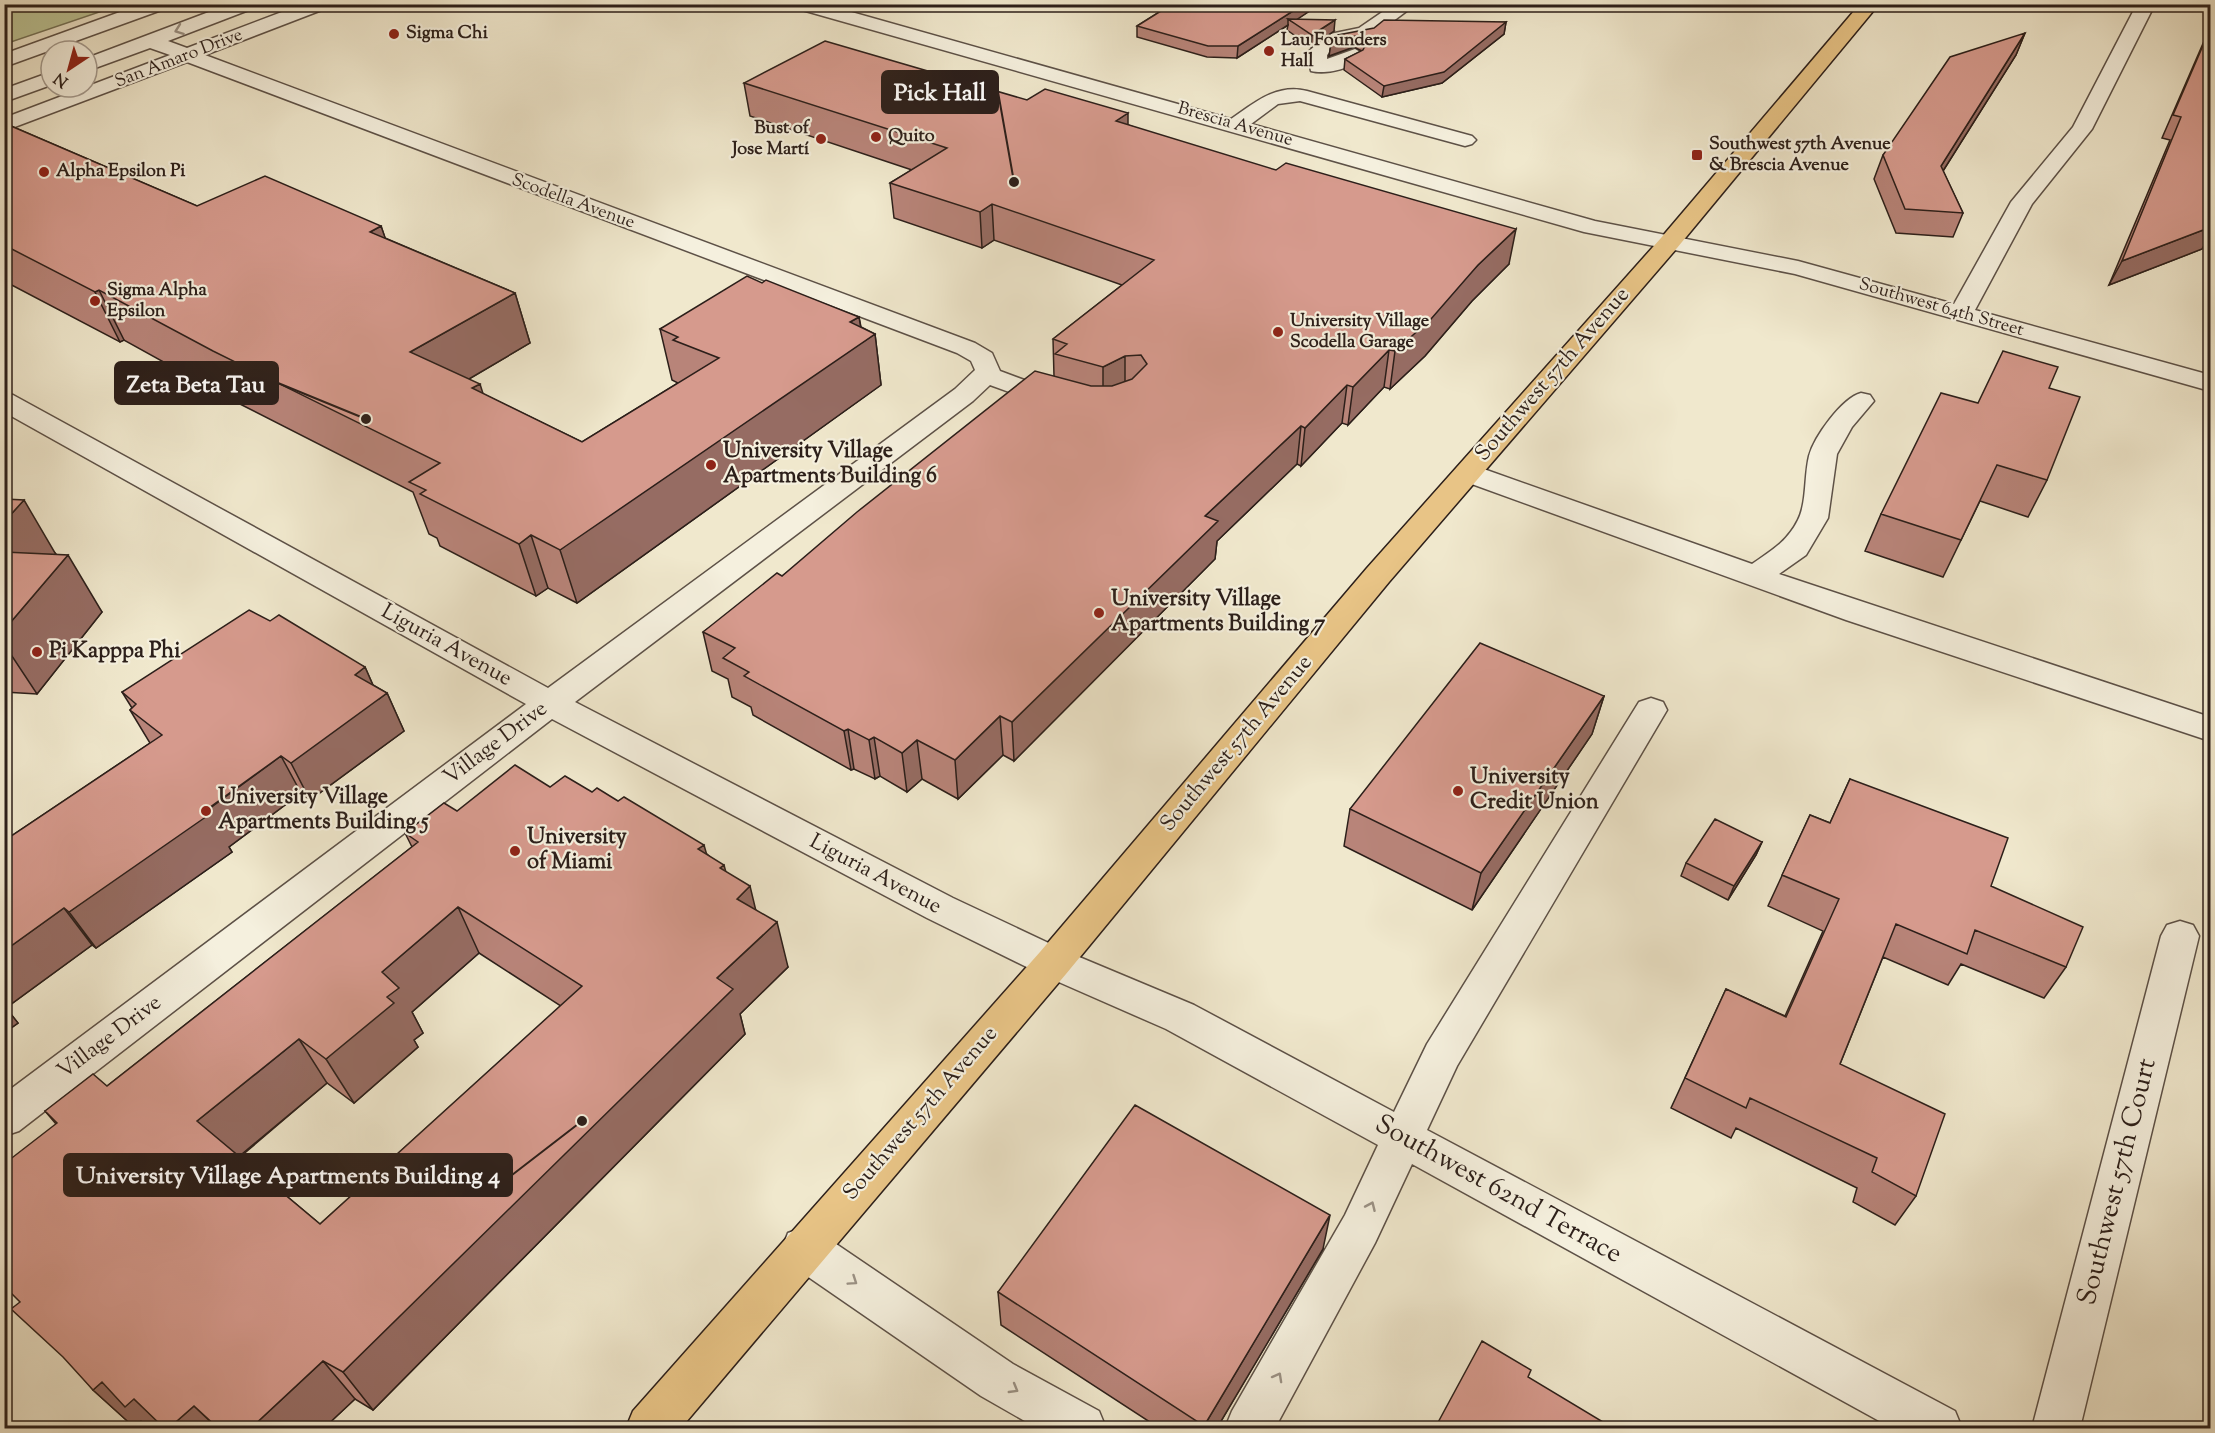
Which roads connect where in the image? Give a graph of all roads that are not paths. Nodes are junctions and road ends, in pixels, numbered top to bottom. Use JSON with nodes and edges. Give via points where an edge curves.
{"nodes":[{"id":1,"x":160,"y":4,"type":"edge"},
{"id":2,"x":248,"y":4,"type":"edge"},
{"id":3,"x":321,"y":4,"type":"edge"},
{"id":4,"x":801,"y":4,"type":"edge"},
{"id":5,"x":1407,"y":4,"type":"edge"},
{"id":6,"x":1870,"y":4,"type":"edge"},
{"id":7,"x":2146,"y":4,"type":"edge"},
{"id":8,"x":150,"y":41,"type":"junction"},
{"id":9,"x":1362,"y":44,"type":"junction"},
{"id":10,"x":187,"y":56,"type":"junction"},
{"id":11,"x":99,"y":60,"type":"edge"},
{"id":12,"x":4,"y":62,"type":"edge"},
{"id":13,"x":1318,"y":67,"type":"junction"},
{"id":14,"x":39,"y":83,"type":"edge"},
{"id":15,"x":1285,"y":95,"type":"junction"},
{"id":16,"x":4,"y":96,"type":"edge"},
{"id":17,"x":4,"y":125,"type":"edge"},
{"id":18,"x":1236,"y":125,"type":"junction"},
{"id":19,"x":1465,"y":140,"type":"dead end"},
{"id":20,"x":1669,"y":243,"type":"junction"},
{"id":21,"x":1961,"y":313,"type":"junction"},
{"id":22,"x":987,"y":372,"type":"junction"},
{"id":23,"x":2211,"y":383,"type":"edge"},
{"id":24,"x":4,"y":401,"type":"edge"},
{"id":25,"x":1861,"y":401,"type":"dead end"},
{"id":26,"x":1082,"y":411,"type":"edge"},
{"id":27,"x":1468,"y":473,"type":"junction"},
{"id":28,"x":1754,"y":577,"type":"junction"},
{"id":29,"x":550,"y":703,"type":"junction"},
{"id":30,"x":1651,"y":710,"type":"dead end"},
{"id":31,"x":2211,"y":729,"type":"edge"},
{"id":32,"x":2180,"y":936,"type":"dead end"},
{"id":33,"x":1053,"y":963,"type":"junction"},
{"id":34,"x":4,"y":1118,"type":"edge"},
{"id":35,"x":1402,"y":1138,"type":"junction"},
{"id":36,"x":804,"y":1248,"type":"junction"},
{"id":37,"x":650,"y":1428,"type":"edge"},
{"id":38,"x":1082,"y":1428,"type":"edge"},
{"id":39,"x":1249,"y":1428,"type":"edge"},
{"id":40,"x":1938,"y":1428,"type":"edge"},
{"id":41,"x":2056,"y":1428,"type":"edge"}],
"edges":[{"from":1,"to":12,"type":"street"},
{"from":2,"to":8,"type":"street","name":"San Amaro Drive","one_way":true},
{"from":3,"to":10,"type":"street","name":"San Amaro Drive"},
{"from":4,"to":18,"type":"street","name":"Brescia Avenue"},
{"from":5,"to":9,"type":"street"},
{"from":6,"to":20,"type":"main road","name":"Southwest 57th Avenue"},
{"from":7,"to":21,"type":"street","via":[[2082,129],[2022,202]]},
{"from":8,"to":10,"type":"street","name":"Scodella Avenue"},
{"from":8,"to":11,"type":"street","name":"San Amaro Drive"},
{"from":9,"to":13,"type":"street","via":[[1348,60]]},
{"from":9,"to":13,"type":"street","via":[[1331,42],[1317,53]]},
{"from":10,"to":17,"type":"street","name":"San Amaro Drive"},
{"from":10,"to":22,"type":"street","name":"Scodella Avenue","via":[[966,348],[980,355]]},
{"from":13,"to":15,"type":"street"},
{"from":14,"to":16,"type":"street"},
{"from":15,"to":18,"type":"street","via":[[1272,99]]},
{"from":15,"to":19,"type":"street","via":[[1315,98]]},
{"from":18,"to":20,"type":"street","name":"Brescia Avenue","via":[[1592,227]]},
{"from":20,"to":21,"type":"street","name":"Southwest 64th Street","via":[[1798,268]]},
{"from":20,"to":27,"type":"main road","name":"Southwest 57th Avenue"},
{"from":21,"to":23,"type":"street","name":"Southwest 64th Street"},
{"from":22,"to":26,"type":"street"},
{"from":22,"to":29,"type":"street","name":"Village Drive","via":[[964,395]]},
{"from":24,"to":29,"type":"street","name":"Liguria Avenue"},
{"from":25,"to":28,"type":"street","via":[[1841,423],[1823,454],[1814,518],[1796,548]]},
{"from":27,"to":28,"type":"street"},
{"from":27,"to":33,"type":"main road","name":"Southwest 57th Avenue"},
{"from":28,"to":31,"type":"street"},
{"from":29,"to":33,"type":"street","name":"Liguria Avenue","via":[[955,917]]},
{"from":29,"to":34,"type":"street","name":"Village Drive"},
{"from":30,"to":35,"type":"street","via":[[1441,1056]]},
{"from":32,"to":41,"type":"street","name":"Southwest 57th Court"},
{"from":33,"to":35,"type":"street","name":"Southwest 62nd Terrace","via":[[1180,1017]]},
{"from":33,"to":36,"type":"main road","name":"Southwest 57th Avenue"},
{"from":39,"to":35,"type":"street","one_way":true,"via":[[1360,1229]]},
{"from":35,"to":40,"type":"street","name":"Southwest 62nd Terrace"},
{"from":36,"to":37,"type":"main road","name":"Southwest 57th Avenue"},
{"from":36,"to":38,"type":"street","one_way":true,"via":[[998,1380]]}]}
